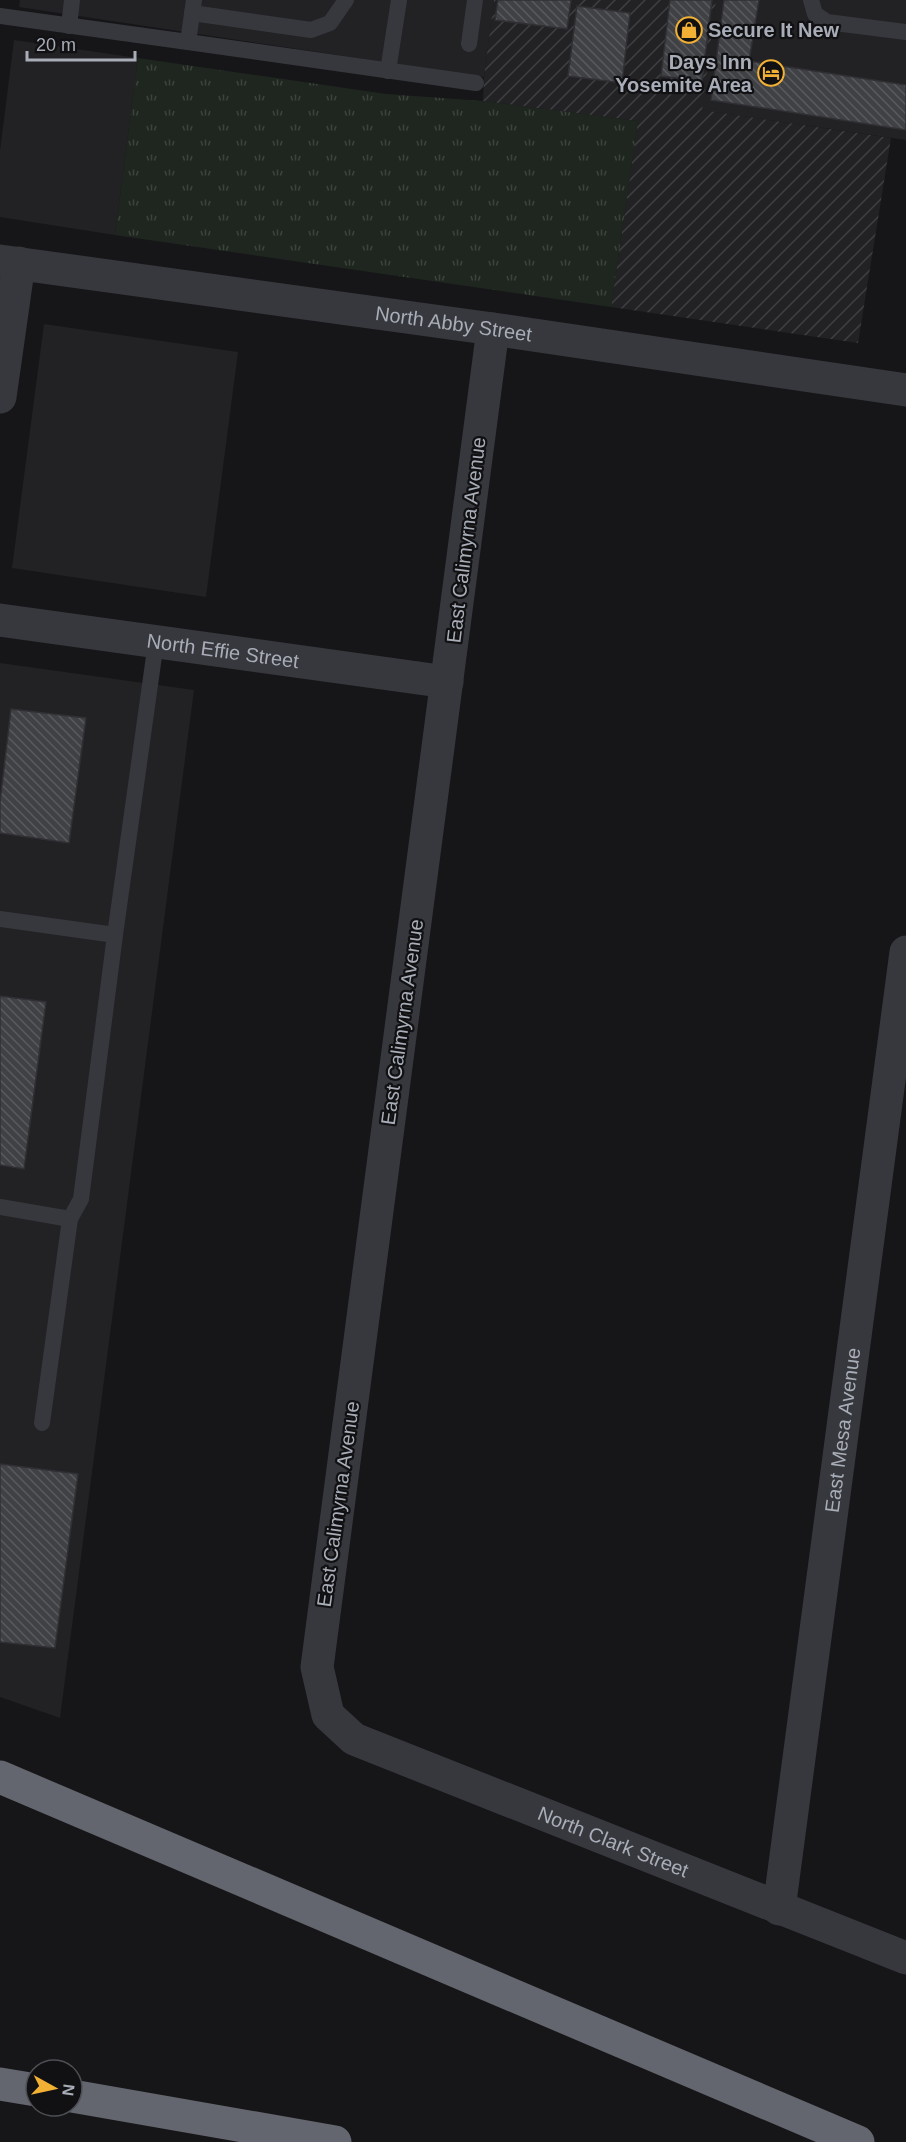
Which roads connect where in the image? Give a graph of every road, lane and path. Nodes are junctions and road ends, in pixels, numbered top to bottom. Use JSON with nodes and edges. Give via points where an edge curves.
{"nodes":[{"id":1,"x":72,"y":0,"type":"edge"},
{"id":2,"x":346,"y":0,"type":"edge"},
{"id":3,"x":399,"y":0,"type":"edge"},
{"id":4,"x":475,"y":0,"type":"edge"},
{"id":5,"x":812,"y":0,"type":"edge"},
{"id":6,"x":193,"y":6,"type":"edge"},
{"id":7,"x":0,"y":16,"type":"edge"},
{"id":8,"x":69,"y":26,"type":"junction"},
{"id":9,"x":906,"y":32,"type":"edge"},
{"id":10,"x":188,"y":42,"type":"junction"},
{"id":11,"x":469,"y":44,"type":"dead end"},
{"id":12,"x":388,"y":71,"type":"junction"},
{"id":13,"x":476,"y":83,"type":"dead end"},
{"id":14,"x":9,"y":262,"type":"edge"},
{"id":15,"x":493,"y":328,"type":"junction"},
{"id":16,"x":906,"y":390,"type":"edge"},
{"id":17,"x":0,"y":397,"type":"edge"},
{"id":18,"x":0,"y":620,"type":"edge"},
{"id":19,"x":156,"y":642,"type":"junction"},
{"id":20,"x":447,"y":682,"type":"junction"},
{"id":21,"x":0,"y":919,"type":"edge"},
{"id":22,"x":115,"y":935,"type":"junction"},
{"id":23,"x":906,"y":952,"type":"edge"},
{"id":24,"x":0,"y":1207,"type":"edge"},
{"id":25,"x":70,"y":1219,"type":"junction"},
{"id":26,"x":42,"y":1423,"type":"dead end"},
{"id":27,"x":328,"y":1714,"type":"joint"},
{"id":28,"x":0,"y":1777,"type":"edge"},
{"id":29,"x":779,"y":1909,"type":"junction"},
{"id":30,"x":906,"y":1958,"type":"edge"},
{"id":31,"x":0,"y":2084,"type":"edge"},
{"id":32,"x":24,"y":2088,"type":"edge"},
{"id":33,"x":84,"y":2098,"type":"edge"},
{"id":34,"x":335,"y":2142,"type":"edge"},
{"id":35,"x":858,"y":2142,"type":"edge"}],
"edges":[{"from":1,"to":8,"type":"lane"},
{"from":2,"to":6,"type":"lane","via":[[330,23],[311,30]]},
{"from":3,"to":12,"type":"lane"},
{"from":4,"to":11,"type":"lane"},
{"from":5,"to":9,"type":"lane","via":[[815,14],[827,22]]},
{"from":6,"to":10,"type":"lane"},
{"from":7,"to":8,"type":"lane"},
{"from":8,"to":10,"type":"lane"},
{"from":10,"to":12,"type":"lane"},
{"from":12,"to":13,"type":"lane"},
{"from":14,"to":15,"type":"street","name":"North Abby Street"},
{"from":14,"to":17,"type":"street"},
{"from":15,"to":16,"type":"street","name":"North Abby Street"},
{"from":15,"to":20,"type":"street","name":"East Calimyrna Avenue"},
{"from":18,"to":19,"type":"street","name":"North Effie Street"},
{"from":19,"to":20,"type":"street","name":"North Effie Street"},
{"from":19,"to":22,"type":"lane"},
{"from":20,"to":27,"type":"street","name":"East Calimyrna Avenue","via":[[317,1667]]},
{"from":21,"to":22,"type":"lane"},
{"from":22,"to":25,"type":"lane","via":[[81,1199]]},
{"from":23,"to":29,"type":"street","name":"East Mesa Avenue"},
{"from":24,"to":25,"type":"lane"},
{"from":25,"to":26,"type":"lane"},
{"from":27,"to":29,"type":"street","name":"North Clark Street","via":[[354,1739]]},
{"from":28,"to":35,"type":"highway"},
{"from":29,"to":30,"type":"street","name":"North Clark Street"},
{"from":31,"to":32,"type":"highway"},
{"from":33,"to":34,"type":"highway"}]}
